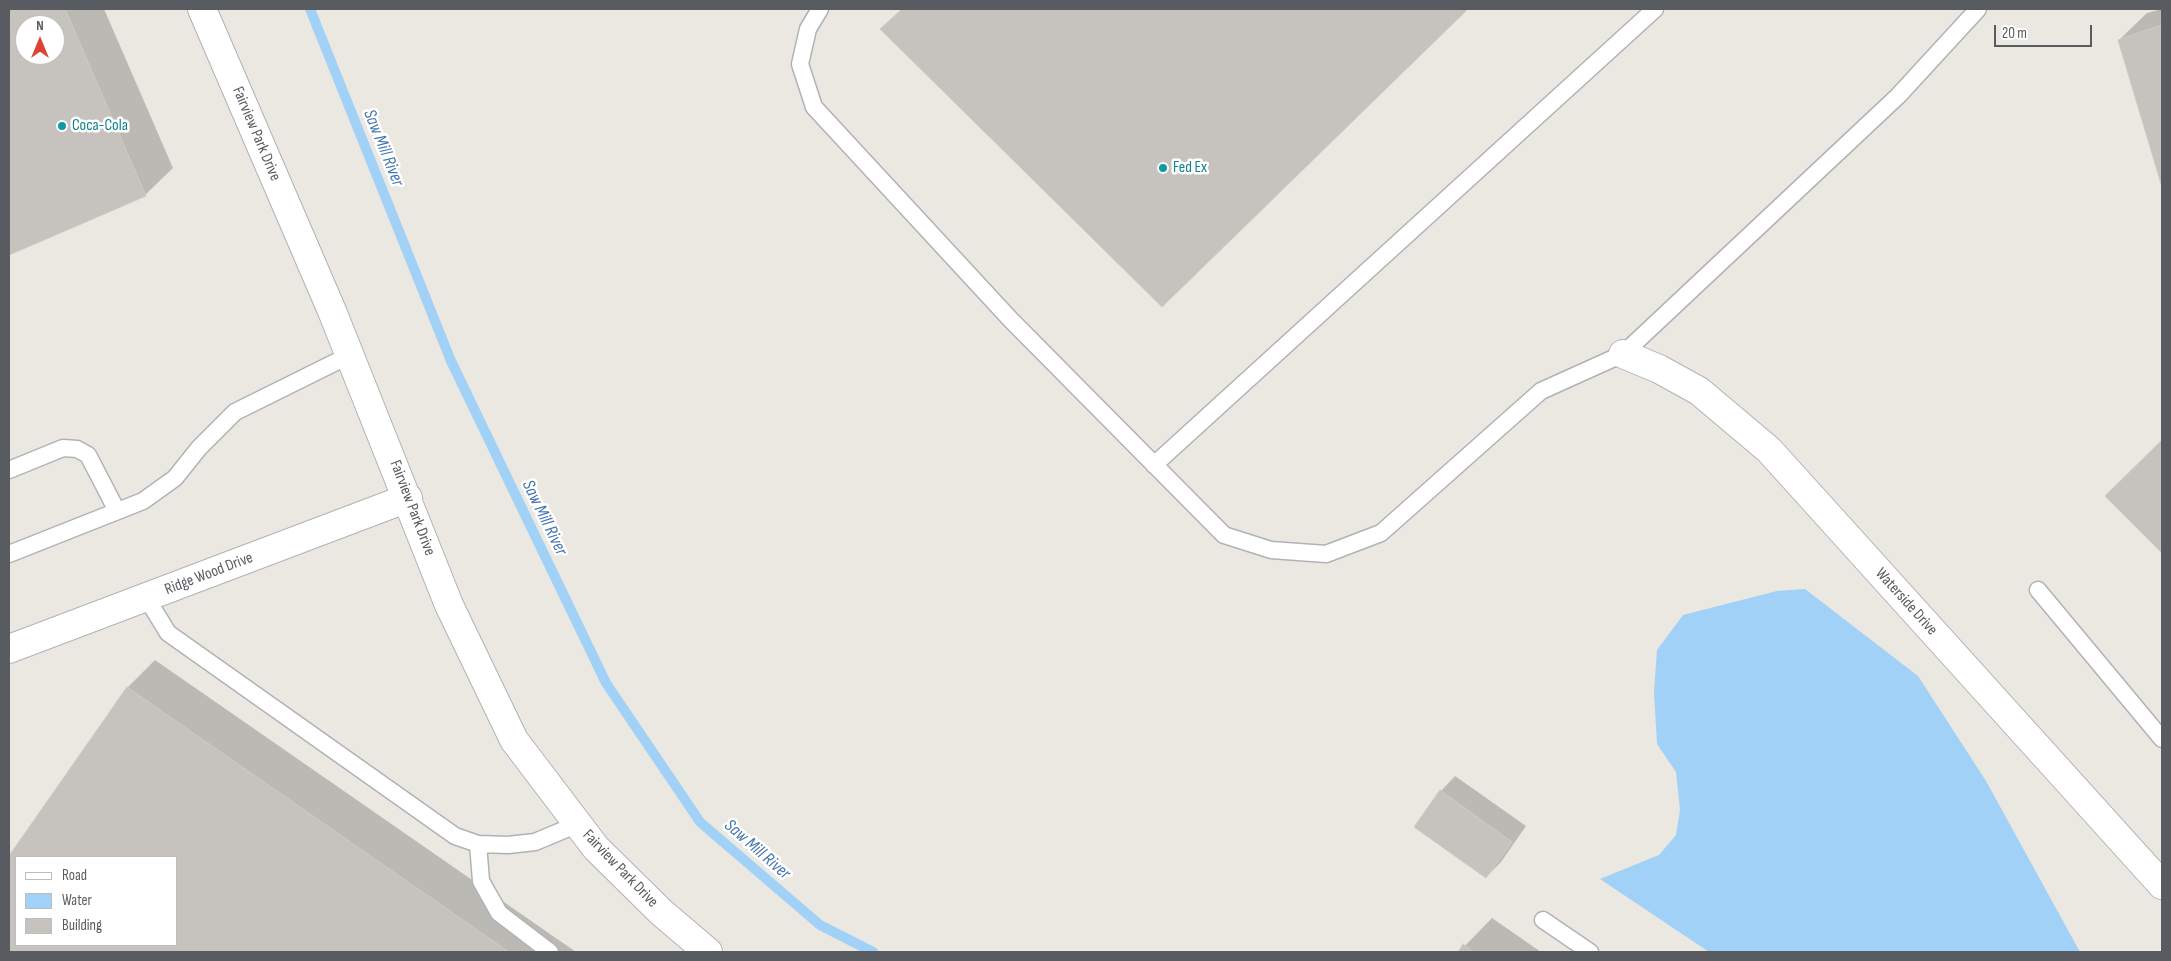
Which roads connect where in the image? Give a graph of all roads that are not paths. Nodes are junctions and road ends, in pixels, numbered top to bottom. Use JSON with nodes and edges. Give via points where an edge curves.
{"nodes":[{"id":1,"x":202,"y":9,"type":"edge"},
{"id":2,"x":820,"y":9,"type":"edge"},
{"id":3,"x":1655,"y":9,"type":"edge"},
{"id":4,"x":1978,"y":9,"type":"edge"},
{"id":5,"x":1623,"y":354,"type":"junction"},
{"id":6,"x":350,"y":355,"type":"junction"},
{"id":7,"x":1154,"y":465,"type":"junction"},
{"id":8,"x":9,"y":470,"type":"edge"},
{"id":9,"x":408,"y":498,"type":"junction"},
{"id":10,"x":117,"y":511,"type":"junction"},
{"id":11,"x":9,"y":554,"type":"edge"},
{"id":12,"x":2038,"y":590,"type":"dead end"},
{"id":13,"x":146,"y":597,"type":"junction"},
{"id":14,"x":9,"y":649,"type":"edge"},
{"id":15,"x":2162,"y":739,"type":"edge"},
{"id":16,"x":578,"y":824,"type":"junction"},
{"id":17,"x":478,"y":844,"type":"junction"},
{"id":18,"x":2162,"y":885,"type":"edge"},
{"id":19,"x":1543,"y":920,"type":"dead end"},
{"id":20,"x":550,"y":952,"type":"edge"},
{"id":21,"x":708,"y":952,"type":"edge"},
{"id":22,"x":1590,"y":952,"type":"edge"}],
"edges":[{"from":1,"to":6,"type":"street","name":"Fairview Park Drive"},
{"from":2,"to":7,"type":"lane","via":[[808,29],[800,64],[814,107],[1010,319]]},
{"from":3,"to":7,"type":"lane"},
{"from":4,"to":5,"type":"lane","via":[[1898,96]]},
{"from":5,"to":7,"type":"lane","via":[[1541,391],[1381,533],[1326,554],[1271,550],[1224,535]]},
{"from":5,"to":18,"type":"street","name":"Waterside Drive","via":[[1699,391],[1770,450]]},
{"from":6,"to":9,"type":"street","name":"Fairview Park Drive"},
{"from":6,"to":10,"type":"lane","via":[[235,412],[175,478],[143,501]]},
{"from":8,"to":10,"type":"lane","via":[[63,448],[77,449],[88,455]]},
{"from":9,"to":13,"type":"street","name":"Ridge Wood Drive"},
{"from":9,"to":16,"type":"street","name":"Fairview Park Drive","via":[[449,605],[514,740]]},
{"from":10,"to":11,"type":"lane"},
{"from":12,"to":15,"type":"lane"},
{"from":13,"to":14,"type":"street","name":"Ridge Wood Drive"},
{"from":13,"to":17,"type":"lane","via":[[168,633],[455,836]]},
{"from":16,"to":17,"type":"lane","via":[[535,842]]},
{"from":16,"to":21,"type":"street","name":"Fairview Park Drive","via":[[596,848],[660,912]]},
{"from":17,"to":20,"type":"lane","via":[[481,882],[499,913]]},
{"from":19,"to":22,"type":"lane"}]}
